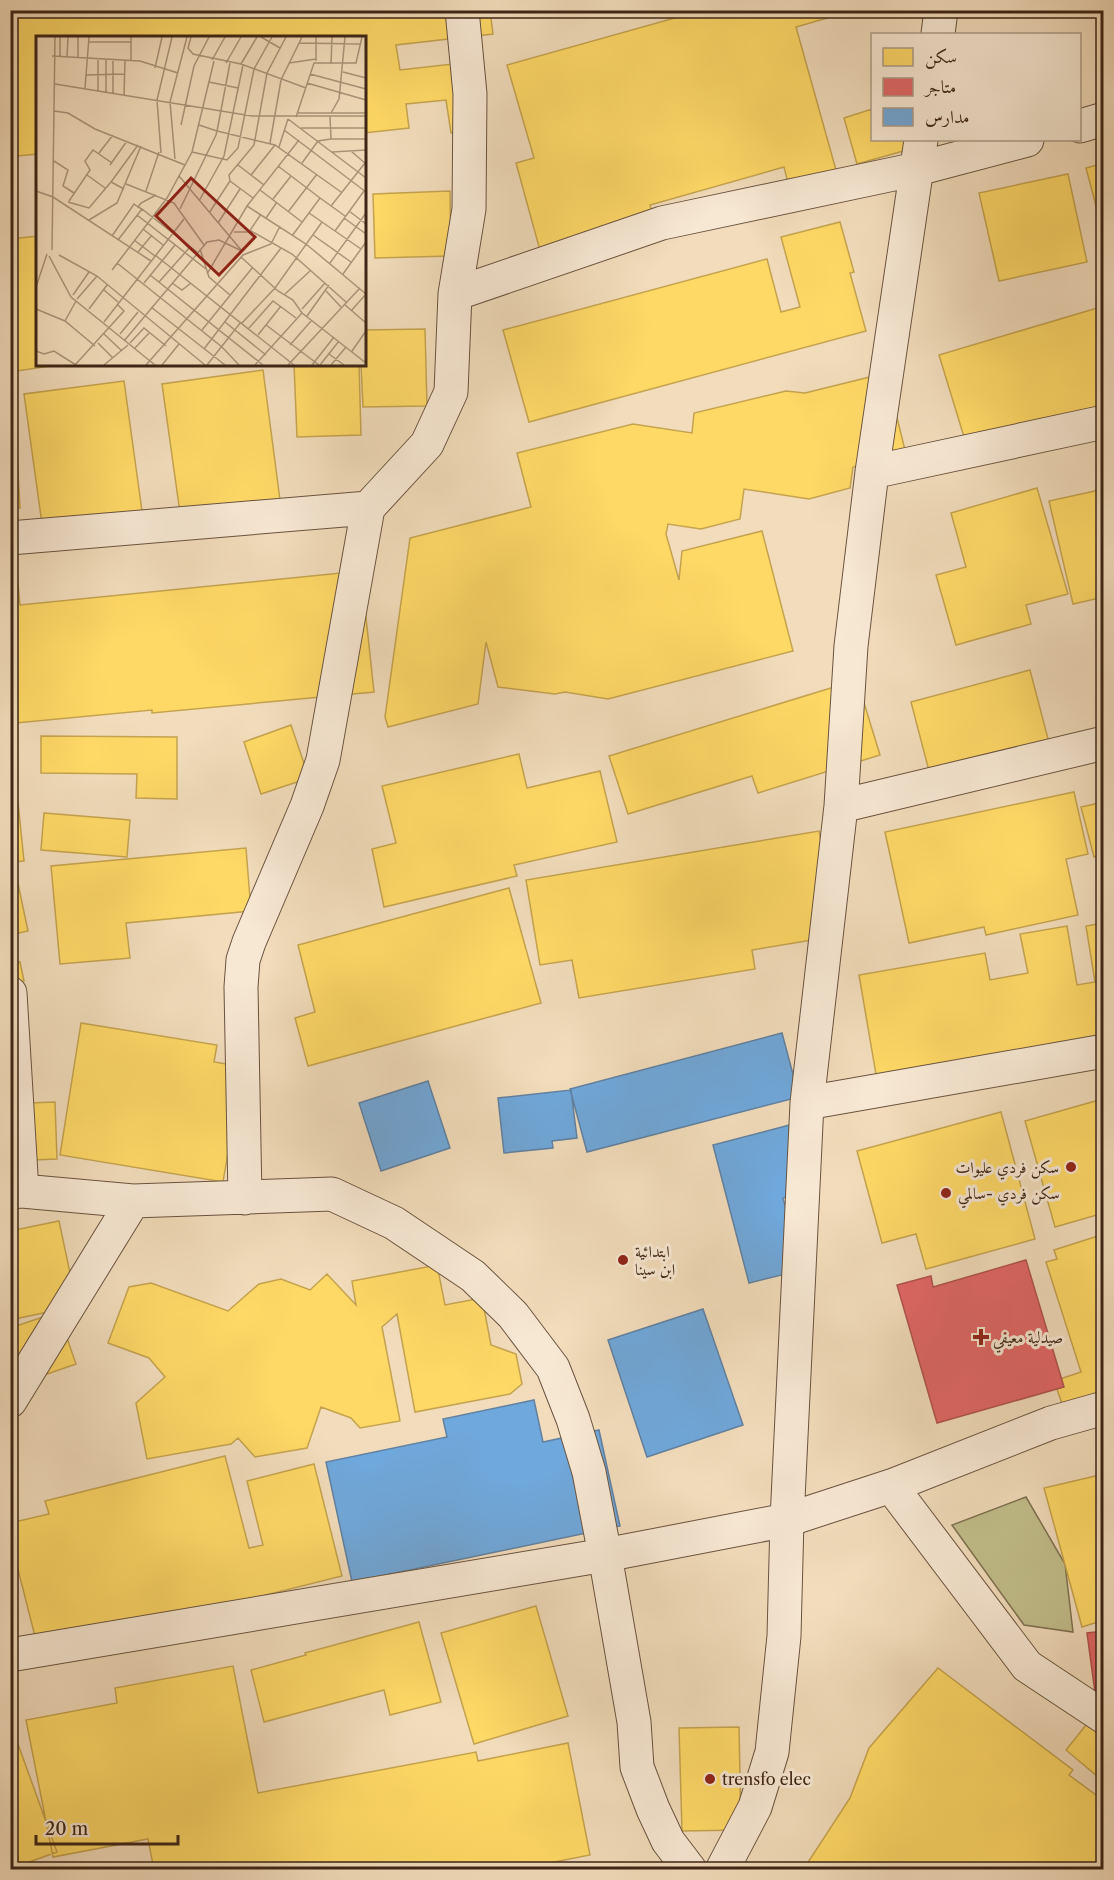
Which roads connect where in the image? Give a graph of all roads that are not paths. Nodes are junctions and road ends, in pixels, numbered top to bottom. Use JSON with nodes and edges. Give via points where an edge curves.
{"nodes":[{"id":1,"x":462,"y":10,"type":"edge"},
{"id":2,"x":941,"y":10,"type":"edge"},
{"id":3,"x":938,"y":33,"type":"edge"},
{"id":4,"x":1104,"y":119,"type":"edge"},
{"id":5,"x":1081,"y":126,"type":"edge"},
{"id":6,"x":1019,"y":141,"type":"edge"},
{"id":7,"x":919,"y":154,"type":"edge"},
{"id":8,"x":455,"y":294,"type":"junction"},
{"id":9,"x":1104,"y":422,"type":"edge"},
{"id":10,"x":872,"y":472,"type":"junction"},
{"id":11,"x":368,"y":508,"type":"junction"},
{"id":12,"x":10,"y":538,"type":"edge"},
{"id":13,"x":1104,"y":743,"type":"edge"},
{"id":14,"x":841,"y":806,"type":"junction"},
{"id":15,"x":11,"y":995,"type":"edge"},
{"id":16,"x":1104,"y":1051,"type":"edge"},
{"id":17,"x":807,"y":1103,"type":"junction"},
{"id":18,"x":16,"y":1191,"type":"edge"},
{"id":19,"x":245,"y":1198,"type":"junction"},
{"id":20,"x":133,"y":1201,"type":"junction"},
{"id":21,"x":10,"y":1401,"type":"edge"},
{"id":22,"x":1104,"y":1408,"type":"edge"},
{"id":23,"x":891,"y":1486,"type":"junction"},
{"id":24,"x":787,"y":1520,"type":"junction"},
{"id":25,"x":605,"y":1555,"type":"junction"},
{"id":26,"x":10,"y":1655,"type":"edge"},
{"id":27,"x":1104,"y":1717,"type":"edge"},
{"id":28,"x":690,"y":1869,"type":"edge"},
{"id":29,"x":722,"y":1869,"type":"edge"}],
"edges":[{"from":1,"to":8,"type":"street","via":[[470,94],[469,209]]},
{"from":2,"to":3,"type":"street"},
{"from":4,"to":5,"type":"street"},
{"from":6,"to":7,"type":"street"},
{"from":7,"to":8,"type":"street","via":[[662,223]]},
{"from":7,"to":10,"type":"street"},
{"from":8,"to":11,"type":"street","via":[[451,392],[427,444]]},
{"from":9,"to":10,"type":"street"},
{"from":10,"to":14,"type":"street","via":[[851,646]]},
{"from":11,"to":12,"type":"street"},
{"from":11,"to":19,"type":"street","via":[[323,760],[243,960]]},
{"from":13,"to":14,"type":"street"},
{"from":14,"to":17,"type":"street"},
{"from":15,"to":18,"type":"street"},
{"from":16,"to":17,"type":"street"},
{"from":17,"to":24,"type":"street"},
{"from":18,"to":20,"type":"street"},
{"from":19,"to":20,"type":"street"},
{"from":19,"to":25,"type":"street","via":[[332,1194],[394,1223],[473,1276],[513,1315],[553,1368],[573,1419],[589,1472]]},
{"from":20,"to":21,"type":"street"},
{"from":22,"to":23,"type":"street","via":[[1051,1423]]},
{"from":23,"to":24,"type":"street"},
{"from":23,"to":27,"type":"street","via":[[1027,1666]]},
{"from":24,"to":25,"type":"street"},
{"from":24,"to":29,"type":"street","via":[[784,1636],[772,1752],[755,1807]]},
{"from":25,"to":26,"type":"street"},
{"from":25,"to":28,"type":"street","via":[[634,1722],[637,1767],[668,1841]]}]}
